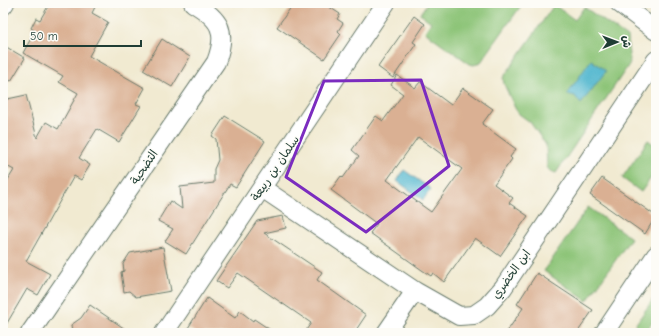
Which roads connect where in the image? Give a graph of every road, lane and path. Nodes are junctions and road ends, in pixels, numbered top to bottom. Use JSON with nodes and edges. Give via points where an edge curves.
{"nodes":[{"id":1,"x":5,"y":3,"type":"edge"},
{"id":2,"x":193,"y":3,"type":"edge"},
{"id":3,"x":386,"y":3,"type":"edge"},
{"id":4,"x":619,"y":3,"type":"edge"},
{"id":5,"x":3,"y":6,"type":"edge"},
{"id":6,"x":656,"y":31,"type":"edge"},
{"id":7,"x":656,"y":60,"type":"edge"},
{"id":8,"x":262,"y":188,"type":"junction"},
{"id":9,"x":656,"y":255,"type":"edge"},
{"id":10,"x":415,"y":291,"type":"junction"},
{"id":11,"x":30,"y":333,"type":"edge"},
{"id":12,"x":164,"y":333,"type":"edge"},
{"id":13,"x":386,"y":333,"type":"edge"},
{"id":14,"x":604,"y":333,"type":"edge"}],
"edges":[{"from":1,"to":5,"type":"street"},
{"from":2,"to":11,"type":"street","name":"التضحية","via":[[207,11],[219,24],[222,48],[216,62]]},
{"from":3,"to":8,"type":"street","name":"سلمان بن ربيعة"},
{"from":4,"to":6,"type":"street"},
{"from":7,"to":10,"type":"street","name":"ابن الخضري","via":[[503,288],[487,306],[474,315],[459,316]]},
{"from":8,"to":10,"type":"street","name":"ابن الخضري"},
{"from":8,"to":12,"type":"street","name":"سلمان بن ربيعة"},
{"from":9,"to":14,"type":"street"},
{"from":10,"to":13,"type":"street"}]}
